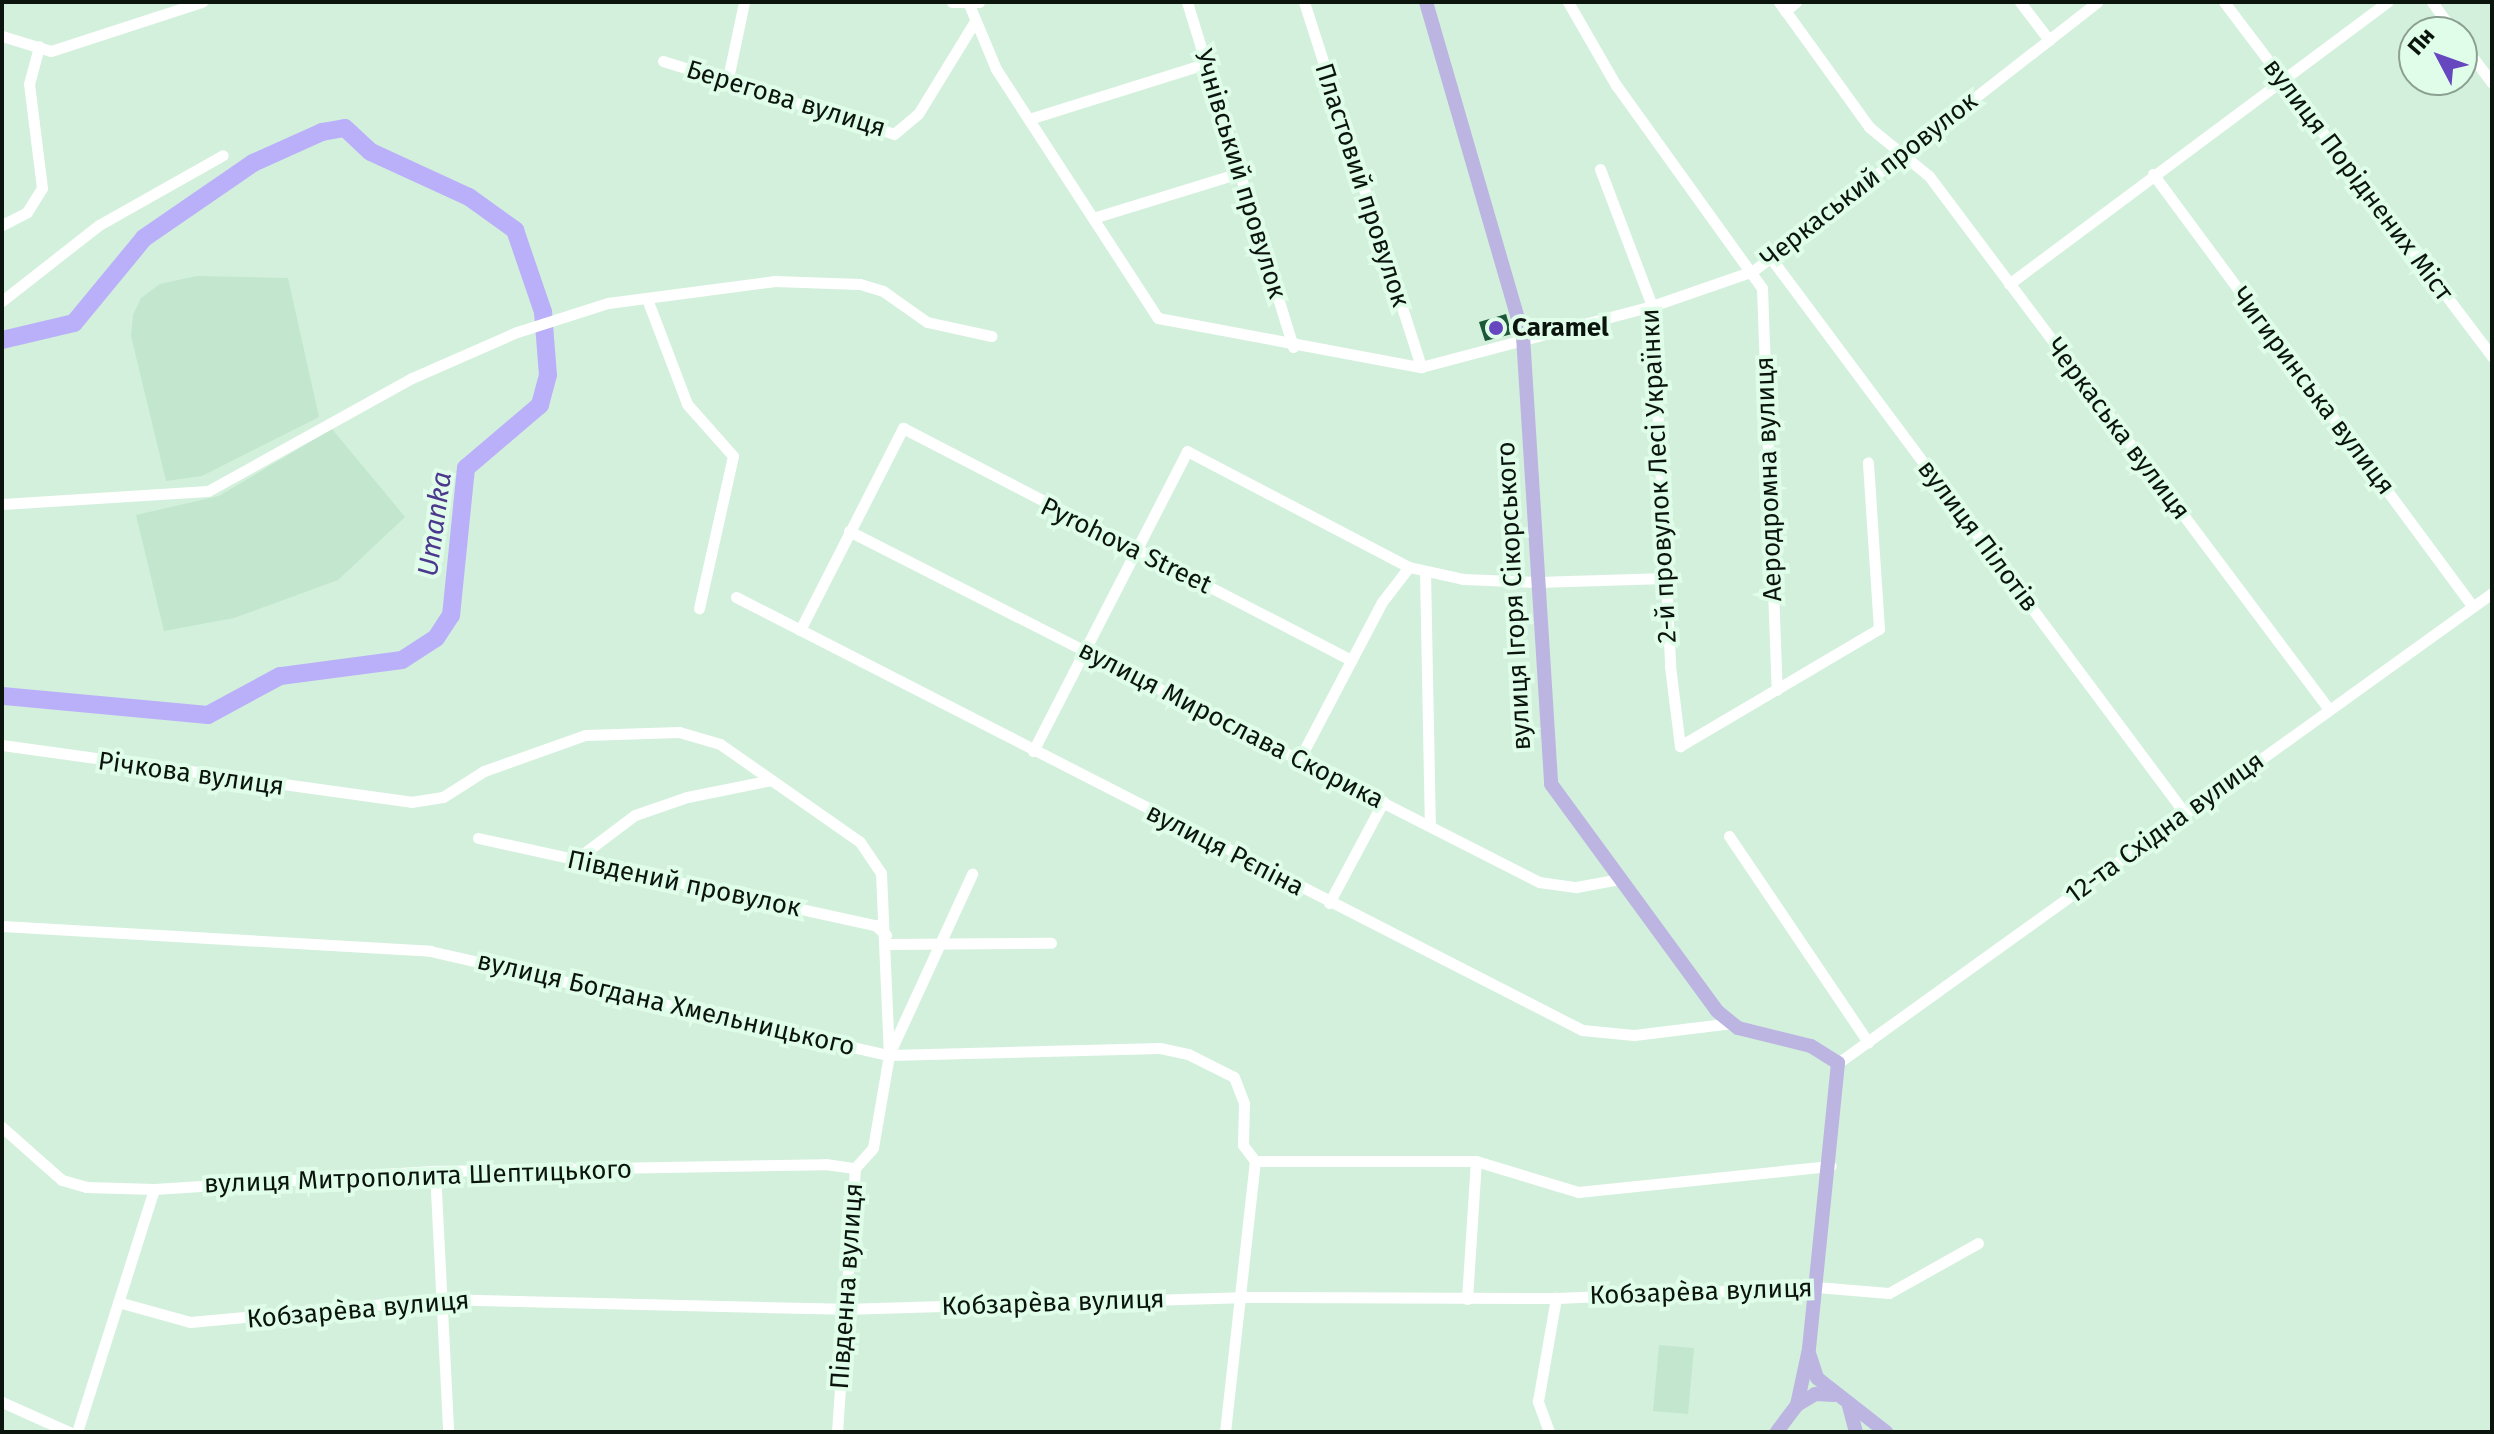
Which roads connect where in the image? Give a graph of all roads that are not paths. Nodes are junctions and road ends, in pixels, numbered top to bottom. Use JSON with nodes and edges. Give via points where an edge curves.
{"nodes":[{"id":1,"x":202,"y":2,"type":"edge"},
{"id":2,"x":744,"y":2,"type":"edge"},
{"id":3,"x":952,"y":2,"type":"edge"},
{"id":4,"x":1187,"y":2,"type":"edge"},
{"id":5,"x":1304,"y":2,"type":"edge"},
{"id":6,"x":1426,"y":2,"type":"edge"},
{"id":7,"x":1568,"y":2,"type":"edge"},
{"id":8,"x":1796,"y":2,"type":"edge"},
{"id":9,"x":2020,"y":2,"type":"edge"},
{"id":10,"x":2097,"y":2,"type":"edge"},
{"id":11,"x":2224,"y":2,"type":"edge"},
{"id":12,"x":2387,"y":2,"type":"edge"},
{"id":13,"x":972,"y":3,"type":"edge"},
{"id":14,"x":1782,"y":6,"type":"edge"},
{"id":15,"x":975,"y":21,"type":"junction"},
{"id":16,"x":2,"y":36,"type":"edge"},
{"id":17,"x":2049,"y":40,"type":"junction"},
{"id":18,"x":39,"y":46,"type":"junction"},
{"id":19,"x":663,"y":61,"type":"dead end"},
{"id":20,"x":1205,"y":64,"type":"junction"},
{"id":21,"x":2478,"y":64,"type":"edge"},
{"id":22,"x":2283,"y":79,"type":"junction"},
{"id":23,"x":727,"y":83,"type":"junction"},
{"id":24,"x":2492,"y":83,"type":"edge"},
{"id":25,"x":1029,"y":119,"type":"junction"},
{"id":26,"x":1906,"y":152,"type":"junction"},
{"id":27,"x":223,"y":155,"type":"dead end"},
{"id":28,"x":1600,"y":169,"type":"dead end"},
{"id":29,"x":1239,"y":173,"type":"junction"},
{"id":30,"x":2153,"y":174,"type":"junction"},
{"id":31,"x":1093,"y":218,"type":"junction"},
{"id":32,"x":2,"y":225,"type":"edge"},
{"id":33,"x":1770,"y":257,"type":"junction"},
{"id":34,"x":1753,"y":271,"type":"junction"},
{"id":35,"x":2009,"y":284,"type":"junction"},
{"id":36,"x":647,"y":299,"type":"junction"},
{"id":37,"x":2,"y":301,"type":"edge"},
{"id":38,"x":1652,"y":306,"type":"junction"},
{"id":39,"x":991,"y":336,"type":"dead end"},
{"id":40,"x":1523,"y":336,"type":"junction"},
{"id":41,"x":1293,"y":347,"type":"junction"},
{"id":42,"x":2492,"y":357,"type":"edge"},
{"id":43,"x":1421,"y":367,"type":"junction"},
{"id":44,"x":1868,"y":462,"type":"dead end"},
{"id":45,"x":2,"y":504,"type":"edge"},
{"id":46,"x":849,"y":531,"type":"junction"},
{"id":47,"x":1138,"y":550,"type":"junction"},
{"id":48,"x":1409,"y":567,"type":"junction"},
{"id":49,"x":1425,"y":571,"type":"junction"},
{"id":50,"x":1666,"y":578,"type":"junction"},
{"id":51,"x":1537,"y":582,"type":"junction"},
{"id":52,"x":2492,"y":593,"type":"edge"},
{"id":53,"x":736,"y":597,"type":"dead end"},
{"id":54,"x":2473,"y":607,"type":"junction"},
{"id":55,"x":699,"y":608,"type":"dead end"},
{"id":56,"x":800,"y":630,"type":"junction"},
{"id":57,"x":1084,"y":651,"type":"junction"},
{"id":58,"x":1351,"y":660,"type":"junction"},
{"id":59,"x":1777,"y":690,"type":"junction"},
{"id":60,"x":2328,"y":708,"type":"junction"},
{"id":61,"x":679,"y":732,"type":"joint"},
{"id":62,"x":2,"y":745,"type":"edge"},
{"id":63,"x":1033,"y":751,"type":"junction"},
{"id":64,"x":1299,"y":760,"type":"junction"},
{"id":65,"x":771,"y":780,"type":"junction"},
{"id":66,"x":1383,"y":802,"type":"junction"},
{"id":67,"x":2186,"y":815,"type":"junction"},
{"id":68,"x":1430,"y":825,"type":"junction"},
{"id":69,"x":1729,"y":836,"type":"dead end"},
{"id":70,"x":478,"y":838,"type":"dead end"},
{"id":71,"x":575,"y":860,"type":"junction"},
{"id":72,"x":972,"y":874,"type":"dead end"},
{"id":73,"x":1620,"y":879,"type":"junction"},
{"id":74,"x":1329,"y":903,"type":"junction"},
{"id":75,"x":2,"y":926,"type":"edge"},
{"id":76,"x":887,"y":940,"type":"junction"},
{"id":77,"x":1051,"y":943,"type":"dead end"},
{"id":78,"x":937,"y":947,"type":"junction"},
{"id":79,"x":1732,"y":1023,"type":"junction"},
{"id":80,"x":1868,"y":1042,"type":"junction"},
{"id":81,"x":889,"y":1055,"type":"junction"},
{"id":82,"x":1838,"y":1063,"type":"junction"},
{"id":83,"x":2,"y":1127,"type":"edge"},
{"id":84,"x":1255,"y":1161,"type":"junction"},
{"id":85,"x":1476,"y":1161,"type":"junction"},
{"id":86,"x":1831,"y":1166,"type":"junction"},
{"id":87,"x":855,"y":1168,"type":"junction"},
{"id":88,"x":435,"y":1171,"type":"junction"},
{"id":89,"x":154,"y":1189,"type":"junction"},
{"id":90,"x":1978,"y":1243,"type":"dead end"},
{"id":91,"x":1816,"y":1287,"type":"junction"},
{"id":92,"x":1240,"y":1297,"type":"junction"},
{"id":93,"x":1556,"y":1298,"type":"junction"},
{"id":94,"x":439,"y":1299,"type":"junction"},
{"id":95,"x":1467,"y":1299,"type":"junction"},
{"id":96,"x":118,"y":1302,"type":"junction"},
{"id":97,"x":843,"y":1309,"type":"junction"},
{"id":98,"x":1809,"y":1349,"type":"junction"},
{"id":99,"x":1840,"y":1398,"type":"junction"},
{"id":100,"x":2,"y":1402,"type":"edge"},
{"id":101,"x":1794,"y":1410,"type":"junction"},
{"id":102,"x":69,"y":1432,"type":"edge"},
{"id":103,"x":77,"y":1432,"type":"edge"},
{"id":104,"x":448,"y":1432,"type":"edge"},
{"id":105,"x":837,"y":1432,"type":"edge"},
{"id":106,"x":1225,"y":1432,"type":"edge"},
{"id":107,"x":1549,"y":1432,"type":"edge"},
{"id":108,"x":1777,"y":1432,"type":"edge"},
{"id":109,"x":1789,"y":1432,"type":"edge"},
{"id":110,"x":1856,"y":1432,"type":"edge"},
{"id":111,"x":1886,"y":1432,"type":"edge"}],
"edges":[{"from":1,"to":18,"type":"street","via":[[51,51]]},
{"from":2,"to":23,"type":"street"},
{"from":3,"to":13,"type":"street"},
{"from":4,"to":20,"type":"street","name":"Учнівський провулок"},
{"from":5,"to":43,"type":"street","name":"Пластовий провулок"},
{"from":6,"to":40,"type":"main road","name":"вулиця Ігоря Сікорського"},
{"from":7,"to":34,"type":"street","via":[[1616,85]]},
{"from":8,"to":14,"type":"street"},
{"from":9,"to":17,"type":"street"},
{"from":10,"to":17,"type":"street","name":"Черкаський провулок"},
{"from":11,"to":22,"type":"street","name":"вулиця Поріднених Міст"},
{"from":12,"to":22,"type":"street"},
{"from":13,"to":15,"type":"street"},
{"from":14,"to":26,"type":"street","name":"Черкаська вулиця","via":[[1869,127]]},
{"from":15,"to":23,"type":"street","name":"Берегова вулиця","via":[[907,127],[894,134]]},
{"from":15,"to":25,"type":"street"},
{"from":16,"to":18,"type":"street"},
{"from":17,"to":26,"type":"street","name":"Черкаський провулок"},
{"from":18,"to":32,"type":"street","via":[[29,84],[42,188],[27,212]]},
{"from":19,"to":23,"type":"street","name":"Берегова вулиця"},
{"from":20,"to":25,"type":"street"},
{"from":20,"to":29,"type":"street","name":"Учнівський провулок"},
{"from":21,"to":24,"type":"street"},
{"from":22,"to":30,"type":"street"},
{"from":22,"to":42,"type":"street","name":"вулиця Поріднених Міст"},
{"from":25,"to":31,"type":"street"},
{"from":26,"to":33,"type":"street","name":"Черкаський провулок"},
{"from":26,"to":35,"type":"street","name":"Черкаська вулиця"},
{"from":27,"to":37,"type":"street","via":[[99,225]]},
{"from":28,"to":38,"type":"street","name":"2-й провулок Лесі Українки"},
{"from":29,"to":31,"type":"street"},
{"from":29,"to":41,"type":"street","name":"Учнівський провулок"},
{"from":30,"to":35,"type":"street"},
{"from":30,"to":54,"type":"street","name":"Чигиринська вулиця"},
{"from":31,"to":41,"type":"street","via":[[1156,315]]},
{"from":33,"to":34,"type":"street","name":"Черкаський провулок"},
{"from":33,"to":67,"type":"street","name":"вулиця Пілотів"},
{"from":34,"to":38,"type":"street","name":"Черкаський провулок"},
{"from":34,"to":59,"type":"street","name":"Аеродромна вулиця","via":[[1762,288]]},
{"from":35,"to":60,"type":"street","name":"Черкаська вулиця"},
{"from":36,"to":39,"type":"street","via":[[774,281],[860,284],[883,291],[927,322]]},
{"from":36,"to":45,"type":"street","via":[[562,316],[517,332],[337,415],[208,491]]},
{"from":36,"to":55,"type":"street","via":[[687,404],[733,456]]},
{"from":38,"to":40,"type":"street","name":"Черкаський провулок"},
{"from":38,"to":50,"type":"street","name":"2-й провулок Лесі Українки"},
{"from":40,"to":43,"type":"street","via":[[1455,362]]},
{"from":40,"to":51,"type":"main road","name":"вулиця Ігоря Сікорського"},
{"from":41,"to":43,"type":"street"},
{"from":44,"to":59,"type":"street","via":[[1879,629]]},
{"from":46,"to":47,"type":"street","name":"Pyrohova Street","via":[[903,428]]},
{"from":46,"to":56,"type":"street"},
{"from":46,"to":57,"type":"street","name":"вулиця Мирослава Скорика"},
{"from":47,"to":48,"type":"street","via":[[1187,451]]},
{"from":47,"to":57,"type":"street"},
{"from":47,"to":58,"type":"street","name":"Pyrohova Street"},
{"from":48,"to":49,"type":"street"},
{"from":48,"to":58,"type":"street"},
{"from":49,"to":51,"type":"street"},
{"from":49,"to":68,"type":"street"},
{"from":50,"to":51,"type":"street"},
{"from":50,"to":59,"type":"street","name":"2-й провулок Лесі Українки","via":[[1676,742],[1688,745]]},
{"from":51,"to":73,"type":"main road","name":"вулиця Ігоря Сікорського","via":[[1551,784]]},
{"from":52,"to":54,"type":"street","name":"12-та Східна вулиця"},
{"from":53,"to":56,"type":"street","name":"вулиця Рєпіна"},
{"from":54,"to":60,"type":"street","name":"12-та Східна вулиця"},
{"from":56,"to":63,"type":"street","name":"вулиця Рєпіна"},
{"from":57,"to":63,"type":"street"},
{"from":57,"to":64,"type":"street","name":"вулиця Мирослава Скорика"},
{"from":58,"to":64,"type":"street"},
{"from":60,"to":67,"type":"street","name":"12-та Східна вулиця"},
{"from":61,"to":62,"type":"street","name":"Річкова вулиця","via":[[585,735],[484,771],[443,797],[381,802]]},
{"from":61,"to":65,"type":"street","name":"Південна вулиця","via":[[720,744]]},
{"from":63,"to":74,"type":"street","name":"вулиця Рєпіна"},
{"from":64,"to":66,"type":"street","name":"вулиця Мирослава Скорика"},
{"from":65,"to":71,"type":"street","via":[[687,797],[635,815]]},
{"from":65,"to":76,"type":"street","name":"Південна вулиця","via":[[875,857]]},
{"from":66,"to":68,"type":"street","name":"вулиця Мирослава Скорика"},
{"from":66,"to":74,"type":"street"},
{"from":67,"to":80,"type":"street","name":"12-та Східна вулиця"},
{"from":68,"to":73,"type":"street","name":"вулиця Мирослава Скорика","via":[[1539,882],[1576,887]]},
{"from":69,"to":80,"type":"street"},
{"from":70,"to":71,"type":"street","name":"Південий провулок"},
{"from":71,"to":76,"type":"street","name":"Південий провулок","via":[[875,925]]},
{"from":72,"to":78,"type":"street"},
{"from":73,"to":79,"type":"main road","name":"вулиця Ігоря Сікорського"},
{"from":74,"to":79,"type":"street","name":"вулиця Рєпіна","via":[[1582,1030],[1634,1035]]},
{"from":75,"to":81,"type":"street","name":"вулиця Богдана Хмельницького","via":[[430,951]]},
{"from":76,"to":78,"type":"street","name":"Південий провулок"},
{"from":76,"to":81,"type":"street","name":"Південна вулиця"},
{"from":77,"to":78,"type":"street","name":"Південий провулок"},
{"from":78,"to":81,"type":"street"},
{"from":79,"to":82,"type":"main road","via":[[1811,1046]]},
{"from":80,"to":82,"type":"street","name":"12-та Східна вулиця"},
{"from":81,"to":84,"type":"street","name":"вулиця Богдана Хмельницького","via":[[1160,1048],[1188,1054],[1242,1087],[1243,1145]]},
{"from":81,"to":87,"type":"street","name":"Південна вулиця","via":[[873,1148]]},
{"from":82,"to":86,"type":"main road"},
{"from":83,"to":89,"type":"street","name":"вулиця Митрополита Шептицького","via":[[62,1180],[86,1187]]},
{"from":84,"to":85,"type":"street","via":[[1396,1156]]},
{"from":84,"to":92,"type":"street"},
{"from":85,"to":86,"type":"street","via":[[1578,1192]]},
{"from":85,"to":95,"type":"street"},
{"from":86,"to":91,"type":"main road"},
{"from":87,"to":88,"type":"street","name":"вулиця Митрополита Шептицького"},
{"from":87,"to":97,"type":"street","name":"Південна вулиця"},
{"from":88,"to":89,"type":"street","name":"вулиця Митрополита Шептицького"},
{"from":88,"to":94,"type":"street"},
{"from":89,"to":96,"type":"street"},
{"from":90,"to":91,"type":"street","name":"Кобзарèва вулиця","via":[[1889,1293]]},
{"from":91,"to":93,"type":"street","name":"Кобзарèва вулиця"},
{"from":91,"to":98,"type":"main road"},
{"from":92,"to":95,"type":"street","name":"Кобзарèва вулиця"},
{"from":92,"to":97,"type":"street","name":"Кобзарèва вулиця"},
{"from":92,"to":106,"type":"street"},
{"from":93,"to":95,"type":"street","name":"Кобзарèва вулиця"},
{"from":93,"to":107,"type":"street","via":[[1538,1401]]},
{"from":94,"to":96,"type":"street","name":"Кобзарèва вулиця","via":[[190,1322]]},
{"from":94,"to":97,"type":"street","name":"Кобзарèва вулиця"},
{"from":94,"to":104,"type":"street"},
{"from":96,"to":103,"type":"street"},
{"from":97,"to":105,"type":"street","name":"Південна вулиця"},
{"from":98,"to":99,"type":"main road","via":[[1811,1367]]},
{"from":98,"to":101,"type":"main road"},
{"from":99,"to":101,"type":"main road","via":[[1815,1394]]},
{"from":99,"to":110,"type":"main road"},
{"from":99,"to":111,"type":"main road"},
{"from":100,"to":102,"type":"street"},
{"from":101,"to":108,"type":"main road"},
{"from":101,"to":109,"type":"main road"}]}
